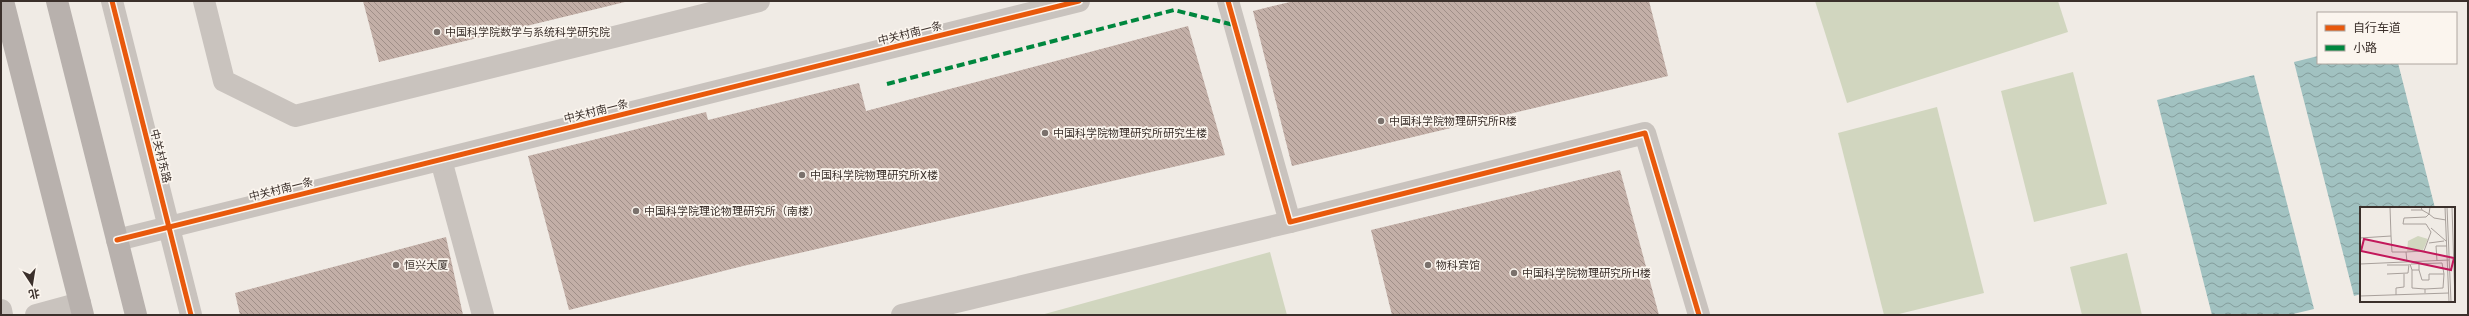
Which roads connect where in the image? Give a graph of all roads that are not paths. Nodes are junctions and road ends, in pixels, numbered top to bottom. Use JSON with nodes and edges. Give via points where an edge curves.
{"nodes":[{"id":1,"x":3,"y":1,"type":"edge"},
{"id":2,"x":57,"y":1,"type":"edge"},
{"id":3,"x":112,"y":1,"type":"edge"},
{"id":4,"x":204,"y":1,"type":"edge"},
{"id":5,"x":759,"y":1,"type":"edge"},
{"id":6,"x":1080,"y":1,"type":"edge"},
{"id":7,"x":1228,"y":1,"type":"edge"},
{"id":8,"x":441,"y":160,"type":"junction"},
{"id":9,"x":1290,"y":222,"type":"junction"},
{"id":10,"x":169,"y":227,"type":"junction"},
{"id":11,"x":117,"y":240,"type":"junction"},
{"id":12,"x":81,"y":309,"type":"edge"},
{"id":13,"x":1,"y":310,"type":"edge"},
{"id":14,"x":2,"y":315,"type":"edge"},
{"id":15,"x":36,"y":315,"type":"edge"},
{"id":16,"x":136,"y":315,"type":"edge"},
{"id":17,"x":191,"y":315,"type":"edge"},
{"id":18,"x":483,"y":315,"type":"edge"},
{"id":19,"x":902,"y":315,"type":"edge"},
{"id":20,"x":1699,"y":315,"type":"edge"}],
"edges":[{"from":1,"to":12,"type":"main road"},
{"from":2,"to":11,"type":"main road"},
{"from":3,"to":10,"type":"street","name":"中关村东路"},
{"from":4,"to":5,"type":"street","via":[[224,81],[295,116]]},
{"from":6,"to":8,"type":"street","name":"中关村南一条"},
{"from":7,"to":9,"type":"street"},
{"from":8,"to":10,"type":"street","name":"中关村南一条"},
{"from":8,"to":18,"type":"street"},
{"from":9,"to":19,"type":"street"},
{"from":9,"to":20,"type":"street","via":[[1645,133]]},
{"from":10,"to":11,"type":"street","name":"中关村南一条"},
{"from":10,"to":17,"type":"street","name":"中关村东路"},
{"from":11,"to":16,"type":"main road"},
{"from":12,"to":15,"type":"street"},
{"from":13,"to":14,"type":"street"}]}
